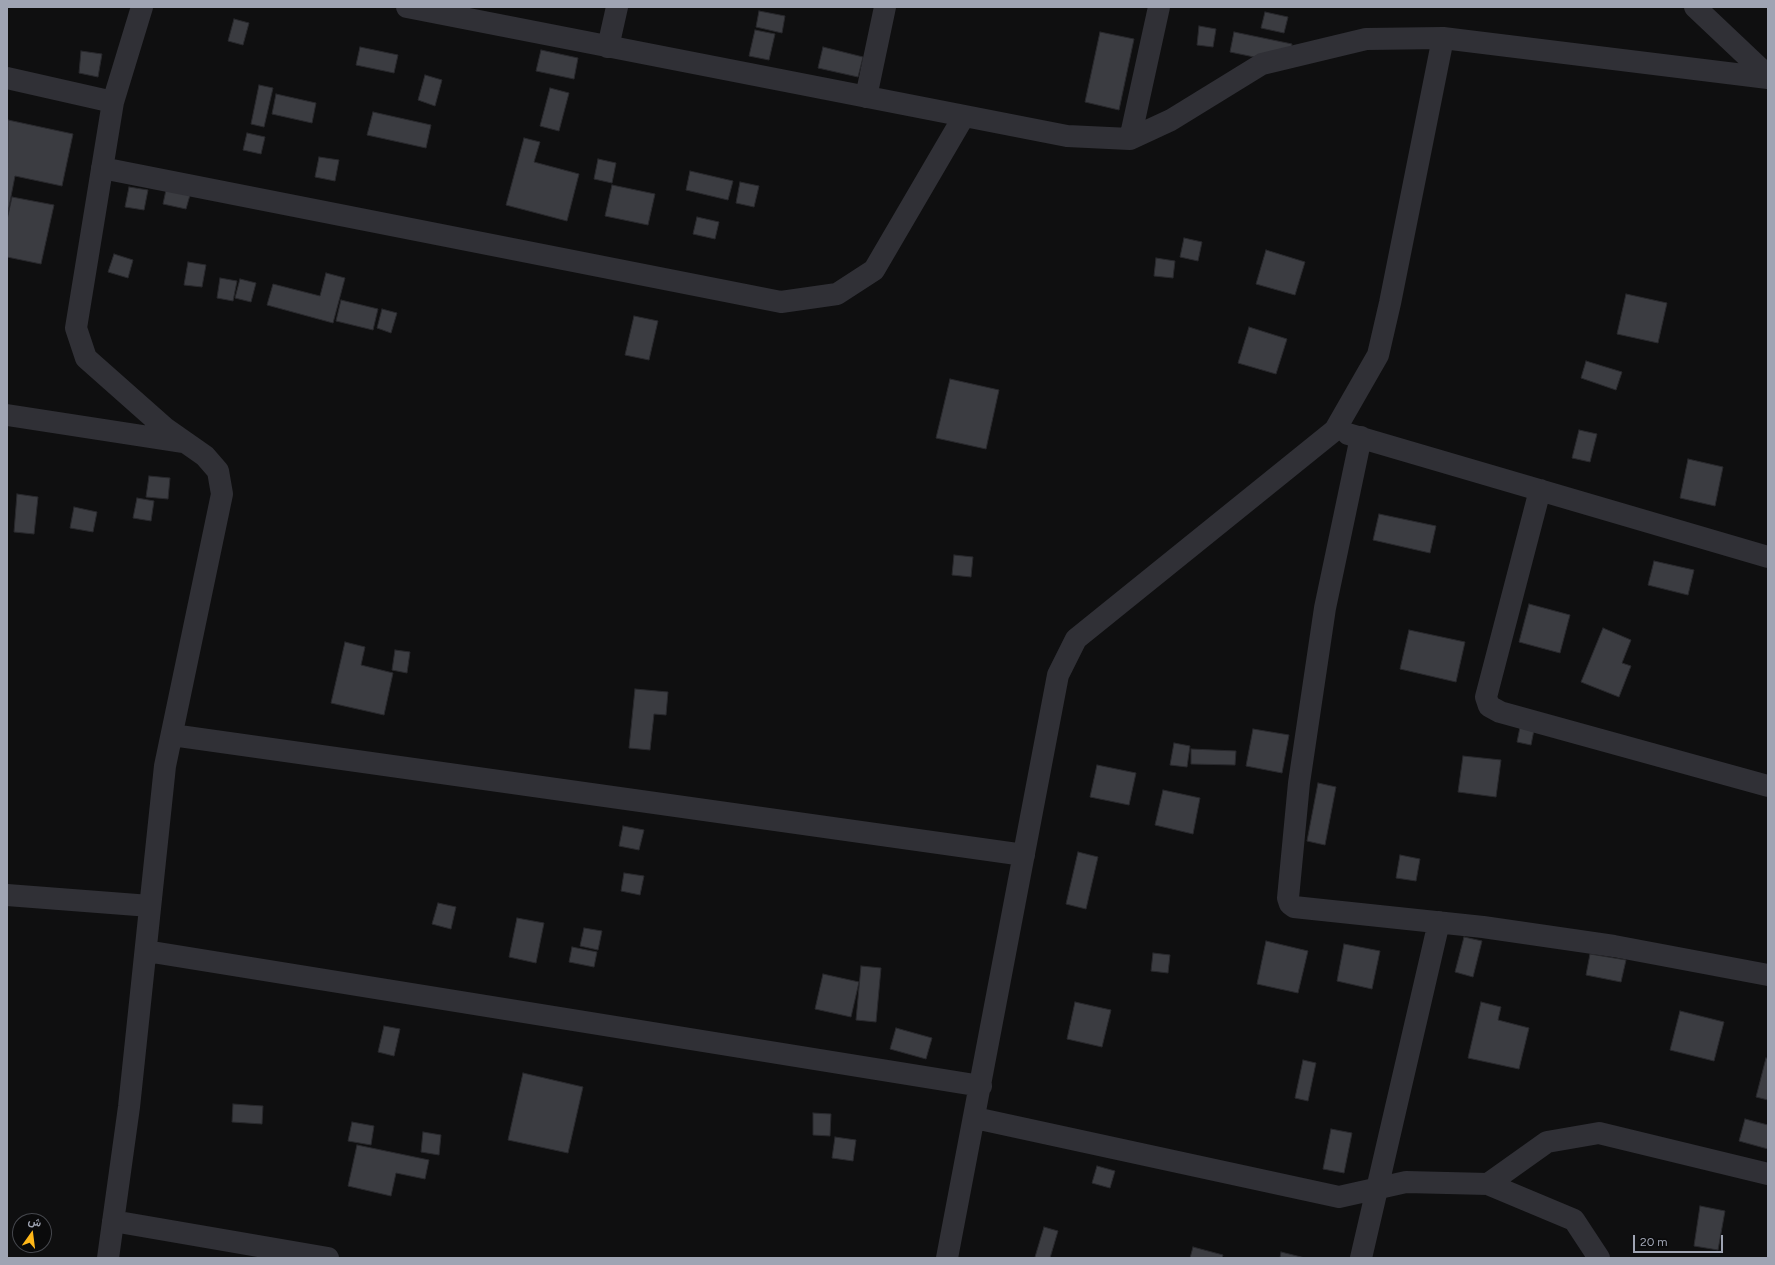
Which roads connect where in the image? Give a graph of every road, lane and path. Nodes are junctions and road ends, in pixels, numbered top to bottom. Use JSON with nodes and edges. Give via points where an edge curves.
{"nodes":[{"id":1,"x":142,"y":7,"type":"edge"},
{"id":2,"x":407,"y":7,"type":"edge"},
{"id":3,"x":617,"y":7,"type":"edge"},
{"id":4,"x":885,"y":7,"type":"edge"},
{"id":5,"x":1159,"y":7,"type":"edge"},
{"id":6,"x":1695,"y":7,"type":"edge"},
{"id":7,"x":1443,"y":38,"type":"junction"},
{"id":8,"x":608,"y":47,"type":"junction"},
{"id":9,"x":1768,"y":77,"type":"edge"},
{"id":10,"x":7,"y":78,"type":"edge"},
{"id":11,"x":866,"y":97,"type":"junction"},
{"id":12,"x":113,"y":102,"type":"junction"},
{"id":13,"x":964,"y":116,"type":"junction"},
{"id":14,"x":1130,"y":139,"type":"junction"},
{"id":15,"x":102,"y":168,"type":"junction"},
{"id":16,"x":7,"y":415,"type":"edge"},
{"id":17,"x":1335,"y":430,"type":"junction"},
{"id":18,"x":1361,"y":437,"type":"junction"},
{"id":19,"x":186,"y":442,"type":"junction"},
{"id":20,"x":1540,"y":490,"type":"junction"},
{"id":21,"x":1768,"y":557,"type":"edge"},
{"id":22,"x":172,"y":735,"type":"junction"},
{"id":23,"x":1768,"y":786,"type":"edge"},
{"id":24,"x":1024,"y":855,"type":"junction"},
{"id":25,"x":7,"y":894,"type":"edge"},
{"id":26,"x":150,"y":906,"type":"junction"},
{"id":27,"x":1438,"y":922,"type":"junction"},
{"id":28,"x":146,"y":950,"type":"junction"},
{"id":29,"x":1768,"y":974,"type":"edge"},
{"id":30,"x":981,"y":1086,"type":"junction"},
{"id":31,"x":975,"y":1118,"type":"junction"},
{"id":32,"x":1768,"y":1174,"type":"edge"},
{"id":33,"x":1488,"y":1184,"type":"junction"},
{"id":34,"x":1376,"y":1189,"type":"junction"},
{"id":35,"x":113,"y":1221,"type":"junction"},
{"id":36,"x":108,"y":1258,"type":"edge"},
{"id":37,"x":328,"y":1258,"type":"edge"},
{"id":38,"x":947,"y":1258,"type":"edge"},
{"id":39,"x":1361,"y":1258,"type":"edge"},
{"id":40,"x":1599,"y":1258,"type":"edge"}],
"edges":[{"from":1,"to":12,"type":"street"},
{"from":2,"to":8,"type":"street"},
{"from":3,"to":8,"type":"street"},
{"from":4,"to":11,"type":"street"},
{"from":5,"to":14,"type":"street"},
{"from":6,"to":9,"type":"street"},
{"from":7,"to":9,"type":"street"},
{"from":7,"to":14,"type":"street","via":[[1366,39],[1262,64],[1171,120]]},
{"from":7,"to":17,"type":"street","via":[[1378,355]]},
{"from":8,"to":11,"type":"street"},
{"from":10,"to":12,"type":"street"},
{"from":11,"to":13,"type":"street"},
{"from":12,"to":15,"type":"street"},
{"from":13,"to":14,"type":"street","via":[[1066,136]]},
{"from":13,"to":15,"type":"street","via":[[874,270],[838,294],[781,302]]},
{"from":15,"to":19,"type":"street","via":[[76,328],[86,358],[166,428]]},
{"from":16,"to":19,"type":"street"},
{"from":17,"to":18,"type":"street"},
{"from":17,"to":24,"type":"street","via":[[1076,639],[1058,675]]},
{"from":18,"to":20,"type":"street"},
{"from":18,"to":27,"type":"street","via":[[1326,608],[1299,783],[1288,898],[1294,907]]},
{"from":19,"to":22,"type":"street","via":[[205,456],[218,471],[222,494]]},
{"from":20,"to":21,"type":"street"},
{"from":20,"to":23,"type":"street","via":[[1486,697],[1489,706],[1500,712]]},
{"from":22,"to":24,"type":"street"},
{"from":22,"to":26,"type":"street","via":[[165,766]]},
{"from":24,"to":30,"type":"street"},
{"from":25,"to":26,"type":"street"},
{"from":26,"to":28,"type":"street"},
{"from":27,"to":29,"type":"street","via":[[1614,946]]},
{"from":27,"to":34,"type":"street"},
{"from":28,"to":30,"type":"street"},
{"from":28,"to":35,"type":"street","via":[[129,1107]]},
{"from":30,"to":31,"type":"street"},
{"from":31,"to":34,"type":"street","via":[[1340,1197]]},
{"from":31,"to":38,"type":"street"},
{"from":32,"to":33,"type":"street","via":[[1599,1133],[1547,1142]]},
{"from":33,"to":34,"type":"street","via":[[1406,1182]]},
{"from":33,"to":40,"type":"street","via":[[1574,1220]]},
{"from":34,"to":39,"type":"street"},
{"from":35,"to":36,"type":"street"},
{"from":35,"to":37,"type":"street"}]}
